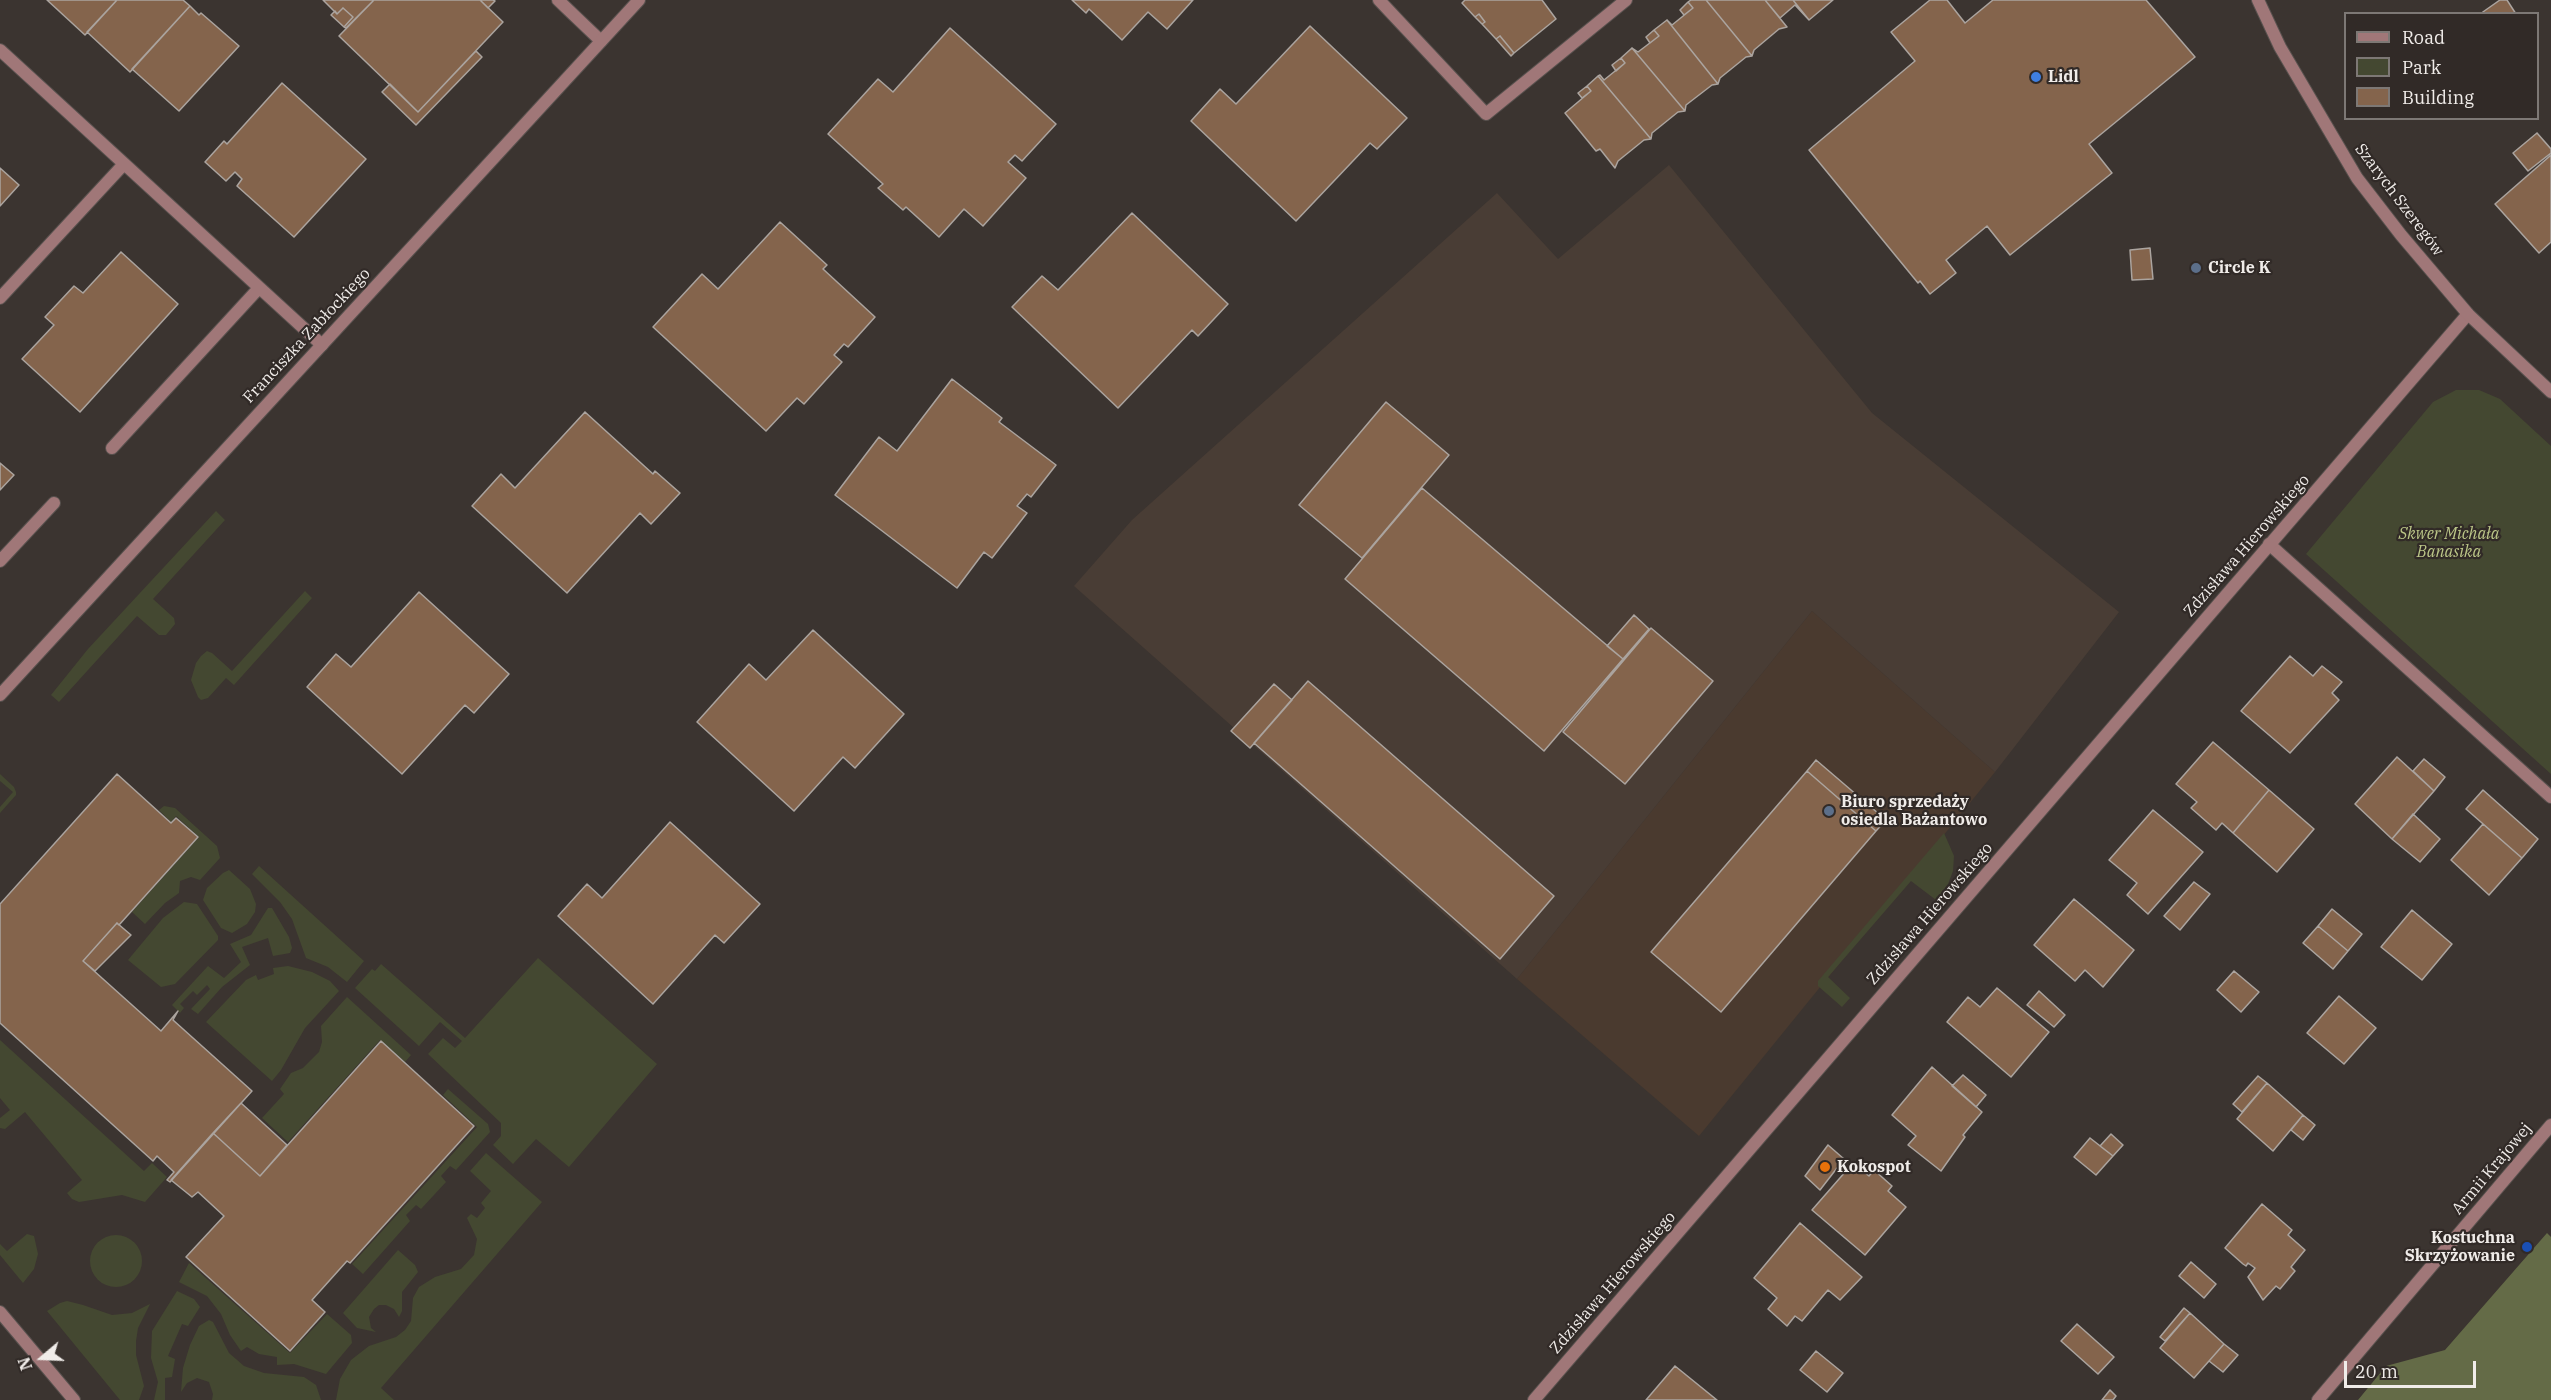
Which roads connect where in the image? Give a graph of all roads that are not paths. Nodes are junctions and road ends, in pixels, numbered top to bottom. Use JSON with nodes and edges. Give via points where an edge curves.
{"nodes":[{"id":1,"x":558,"y":0,"type":"edge"},
{"id":2,"x":639,"y":0,"type":"edge"},
{"id":3,"x":1379,"y":0,"type":"edge"},
{"id":4,"x":1626,"y":0,"type":"edge"},
{"id":5,"x":2258,"y":0,"type":"edge"},
{"id":6,"x":601,"y":41,"type":"junction"},
{"id":7,"x":0,"y":50,"type":"edge"},
{"id":8,"x":124,"y":164,"type":"junction"},
{"id":9,"x":259,"y":288,"type":"junction"},
{"id":10,"x":0,"y":298,"type":"edge"},
{"id":11,"x":2468,"y":314,"type":"junction"},
{"id":12,"x":322,"y":345,"type":"junction"},
{"id":13,"x":2551,"y":392,"type":"edge"},
{"id":14,"x":112,"y":447,"type":"dead end"},
{"id":15,"x":54,"y":503,"type":"dead end"},
{"id":16,"x":2269,"y":544,"type":"junction"},
{"id":17,"x":0,"y":561,"type":"edge"},
{"id":18,"x":0,"y":695,"type":"edge"},
{"id":19,"x":2551,"y":797,"type":"edge"},
{"id":20,"x":2551,"y":1125,"type":"edge"},
{"id":21,"x":0,"y":1312,"type":"edge"},
{"id":22,"x":74,"y":1400,"type":"edge"},
{"id":23,"x":1534,"y":1400,"type":"edge"},
{"id":24,"x":2318,"y":1400,"type":"edge"}],
"edges":[{"from":1,"to":6,"type":"street"},
{"from":2,"to":6,"type":"street","name":"Franciszka Zabłockiego"},
{"from":3,"to":4,"type":"street","via":[[1486,114]]},
{"from":5,"to":11,"type":"street","name":"Szarych Szeregów","via":[[2280,47],[2357,178]]},
{"from":6,"to":12,"type":"street","name":"Franciszka Zabłockiego"},
{"from":7,"to":8,"type":"street"},
{"from":8,"to":9,"type":"street"},
{"from":8,"to":10,"type":"street"},
{"from":9,"to":12,"type":"street"},
{"from":9,"to":14,"type":"street"},
{"from":11,"to":13,"type":"street","name":"Szarych Szeregów"},
{"from":11,"to":16,"type":"street","name":"Zdzisława Hierowskiego"},
{"from":12,"to":18,"type":"street","name":"Franciszka Zabłockiego"},
{"from":15,"to":17,"type":"street"},
{"from":16,"to":19,"type":"street"},
{"from":16,"to":23,"type":"street","name":"Zdzisława Hierowskiego"},
{"from":20,"to":24,"type":"street","name":"Armii Krajowej"},
{"from":21,"to":22,"type":"street"}]}
